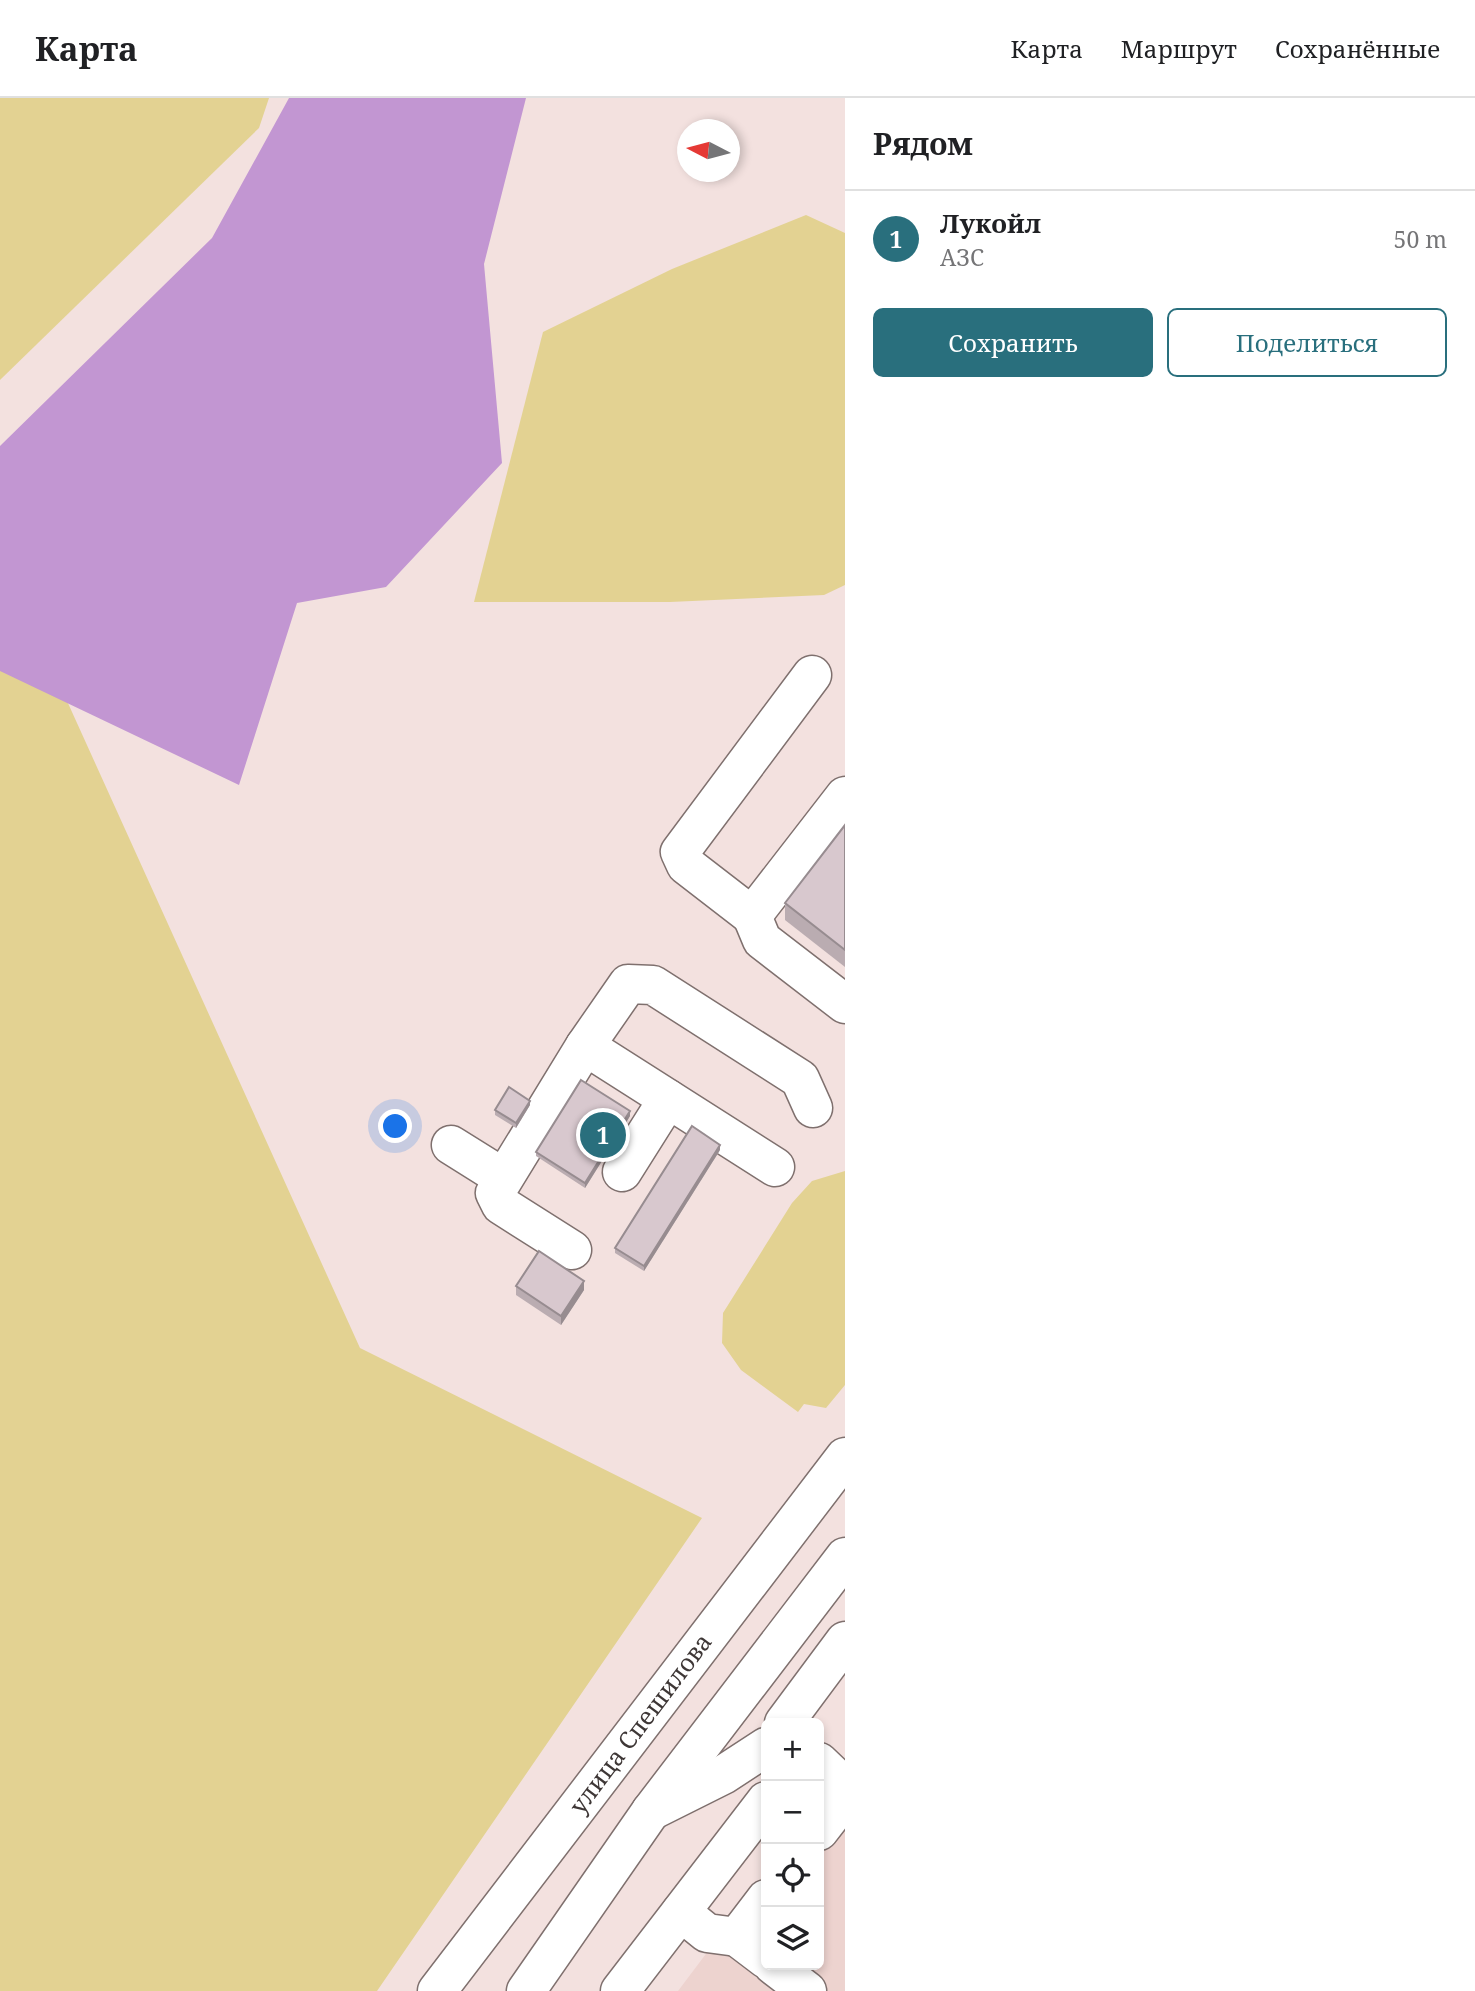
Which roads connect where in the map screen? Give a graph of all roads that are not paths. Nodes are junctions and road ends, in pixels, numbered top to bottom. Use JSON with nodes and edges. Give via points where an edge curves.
{"nodes":[{"id":1,"x":812,"y":676,"type":"dead end"},
{"id":2,"x":845,"y":796,"type":"edge"},
{"id":3,"x":752,"y":916,"type":"junction"},
{"id":4,"x":845,"y":1004,"type":"edge"},
{"id":5,"x":585,"y":1046,"type":"junction"},
{"id":6,"x":668,"y":1099,"type":"junction"},
{"id":7,"x":813,"y":1108,"type":"dead end"},
{"id":8,"x":451,"y":1144,"type":"dead end"},
{"id":9,"x":775,"y":1167,"type":"dead end"},
{"id":10,"x":622,"y":1172,"type":"dead end"},
{"id":11,"x":502,"y":1177,"type":"junction"},
{"id":12,"x":572,"y":1250,"type":"dead end"},
{"id":13,"x":845,"y":1457,"type":"edge"},
{"id":14,"x":845,"y":1557,"type":"edge"},
{"id":15,"x":845,"y":1641,"type":"edge"},
{"id":16,"x":789,"y":1718,"type":"edge"},
{"id":17,"x":761,"y":1750,"type":"edge"},
{"id":18,"x":824,"y":1767,"type":"edge"},
{"id":19,"x":761,"y":1808,"type":"edge"},
{"id":20,"x":651,"y":1811,"type":"junction"},
{"id":21,"x":831,"y":1827,"type":"edge"},
{"id":22,"x":764,"y":1907,"type":"edge"},
{"id":23,"x":681,"y":1912,"type":"junction"},
{"id":24,"x":752,"y":1948,"type":"edge"},
{"id":25,"x":556,"y":1952,"type":"junction"},
{"id":26,"x":780,"y":1970,"type":"edge"},
{"id":27,"x":437,"y":1991,"type":"edge"},
{"id":28,"x":526,"y":1991,"type":"edge"},
{"id":29,"x":545,"y":1991,"type":"edge"},
{"id":30,"x":620,"y":1991,"type":"edge"},
{"id":31,"x":807,"y":1991,"type":"edge"}],
"edges":[{"from":1,"to":3,"type":"main road","via":[[680,852],[686,865]]},
{"from":2,"to":3,"type":"main road"},
{"from":3,"to":4,"type":"main road","via":[[762,940]]},
{"from":5,"to":6,"type":"main road"},
{"from":5,"to":7,"type":"main road","via":[[628,984],[653,985],[800,1079]]},
{"from":5,"to":11,"type":"main road"},
{"from":6,"to":9,"type":"main road"},
{"from":6,"to":10,"type":"main road"},
{"from":8,"to":11,"type":"main road"},
{"from":11,"to":12,"type":"main road","via":[[496,1200]]},
{"from":13,"to":27,"type":"main road","name":"улица Спешилова"},
{"from":14,"to":20,"type":"main road"},
{"from":15,"to":16,"type":"main road"},
{"from":17,"to":20,"type":"main road"},
{"from":18,"to":21,"type":"main road","via":[[843,1785]]},
{"from":19,"to":23,"type":"main road"},
{"from":20,"to":25,"type":"main road"},
{"from":22,"to":24,"type":"main road"},
{"from":23,"to":24,"type":"main road","via":[[707,1933]]},
{"from":23,"to":30,"type":"main road"},
{"from":25,"to":28,"type":"main road"},
{"from":25,"to":29,"type":"main road"},
{"from":26,"to":31,"type":"main road"}]}
